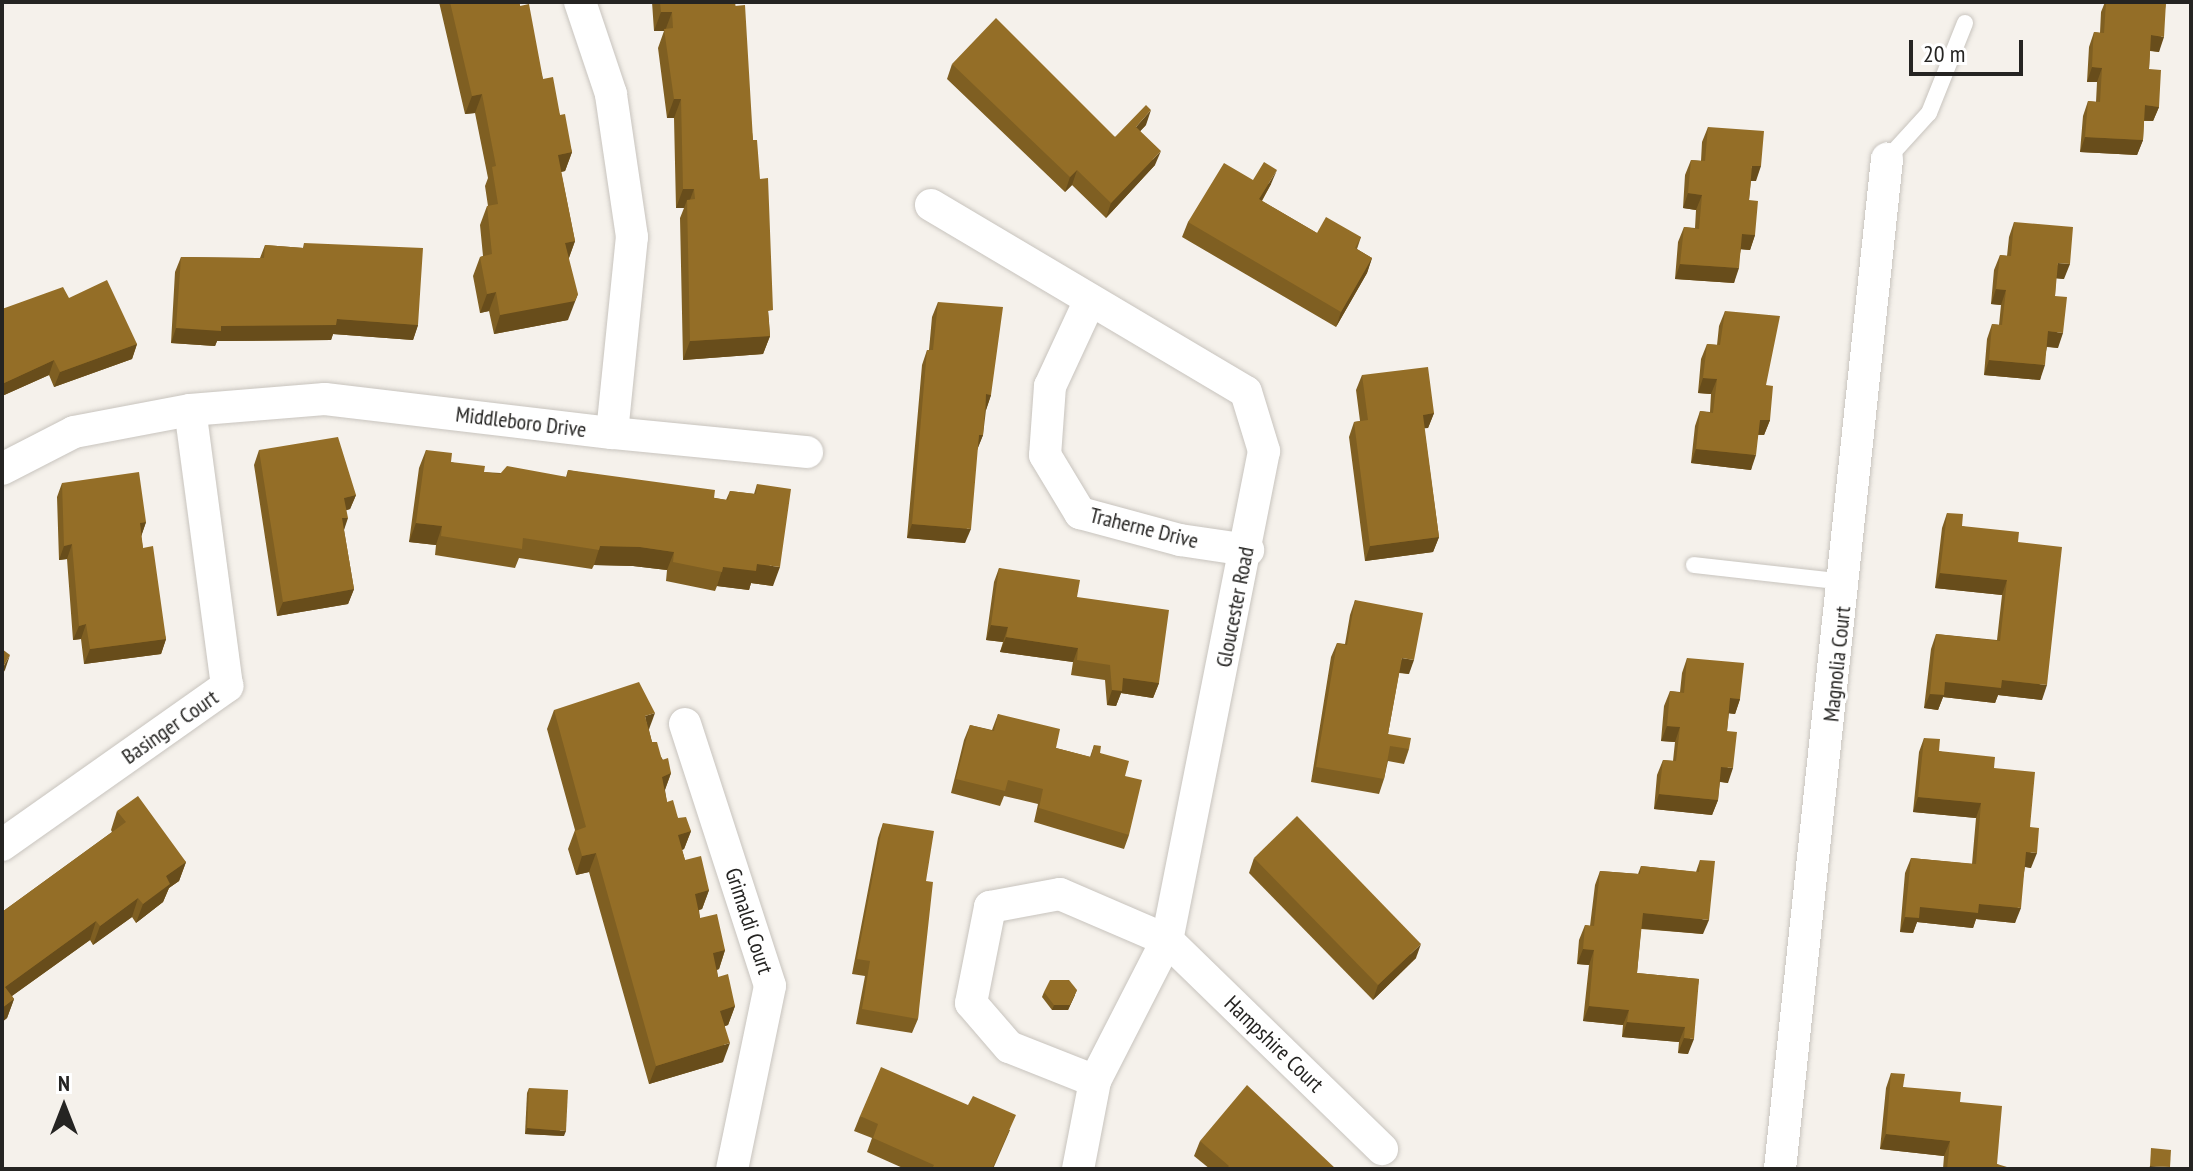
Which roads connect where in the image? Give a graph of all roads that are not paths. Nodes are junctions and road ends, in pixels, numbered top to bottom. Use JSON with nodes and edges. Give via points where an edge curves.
{"nodes":[{"id":1,"x":580,"y":2,"type":"edge"},
{"id":2,"x":1965,"y":23,"type":"dead end"},
{"id":3,"x":1887,"y":159,"type":"joint"},
{"id":4,"x":931,"y":205,"type":"dead end"},
{"id":5,"x":1090,"y":300,"type":"junction"},
{"id":6,"x":190,"y":410,"type":"junction"},
{"id":7,"x":612,"y":433,"type":"junction"},
{"id":8,"x":807,"y":452,"type":"dead end"},
{"id":9,"x":2,"y":469,"type":"edge"},
{"id":10,"x":1248,"y":550,"type":"junction"},
{"id":11,"x":1694,"y":565,"type":"dead end"},
{"id":12,"x":1846,"y":582,"type":"junction"},
{"id":13,"x":685,"y":724,"type":"dead end"},
{"id":14,"x":2,"y":845,"type":"edge"},
{"id":15,"x":1167,"y":940,"type":"junction"},
{"id":16,"x":1095,"y":1081,"type":"junction"},
{"id":17,"x":1382,"y":1149,"type":"dead end"},
{"id":18,"x":732,"y":1169,"type":"edge"},
{"id":19,"x":1078,"y":1169,"type":"edge"},
{"id":20,"x":1780,"y":1169,"type":"edge"}],
"edges":[{"from":1,"to":7,"type":"street","name":"Middleboro Drive","via":[[611,94],[632,237]]},
{"from":2,"to":3,"type":"lane","via":[[1929,113]]},
{"from":3,"to":12,"type":"street","name":"Magnolia Court"},
{"from":4,"to":5,"type":"street","name":"Gloucester Road"},
{"from":5,"to":10,"type":"street","name":"Gloucester Road","via":[[1246,392],[1264,451]]},
{"from":5,"to":10,"type":"street","name":"Traherne Drive","via":[[1050,386],[1045,455],[1080,513],[1180,540]]},
{"from":6,"to":7,"type":"street","name":"Middleboro Drive","via":[[325,399]]},
{"from":6,"to":9,"type":"street","name":"Middleboro Drive","via":[[74,432]]},
{"from":6,"to":14,"type":"street","name":"Basinger Court","via":[[227,686]]},
{"from":7,"to":8,"type":"street"},
{"from":10,"to":15,"type":"street","name":"Gloucester Road"},
{"from":11,"to":12,"type":"lane"},
{"from":12,"to":20,"type":"street","name":"Magnolia Court"},
{"from":13,"to":18,"type":"street","name":"Grimaldi Court","via":[[770,986]]},
{"from":15,"to":16,"type":"street","name":"Gloucester Road"},
{"from":15,"to":16,"type":"street","via":[[1060,894],[990,907],[971,1003],[1009,1047]]},
{"from":15,"to":17,"type":"street","name":"Hampshire Court"},
{"from":16,"to":19,"type":"street","name":"Gloucester Road"}]}
